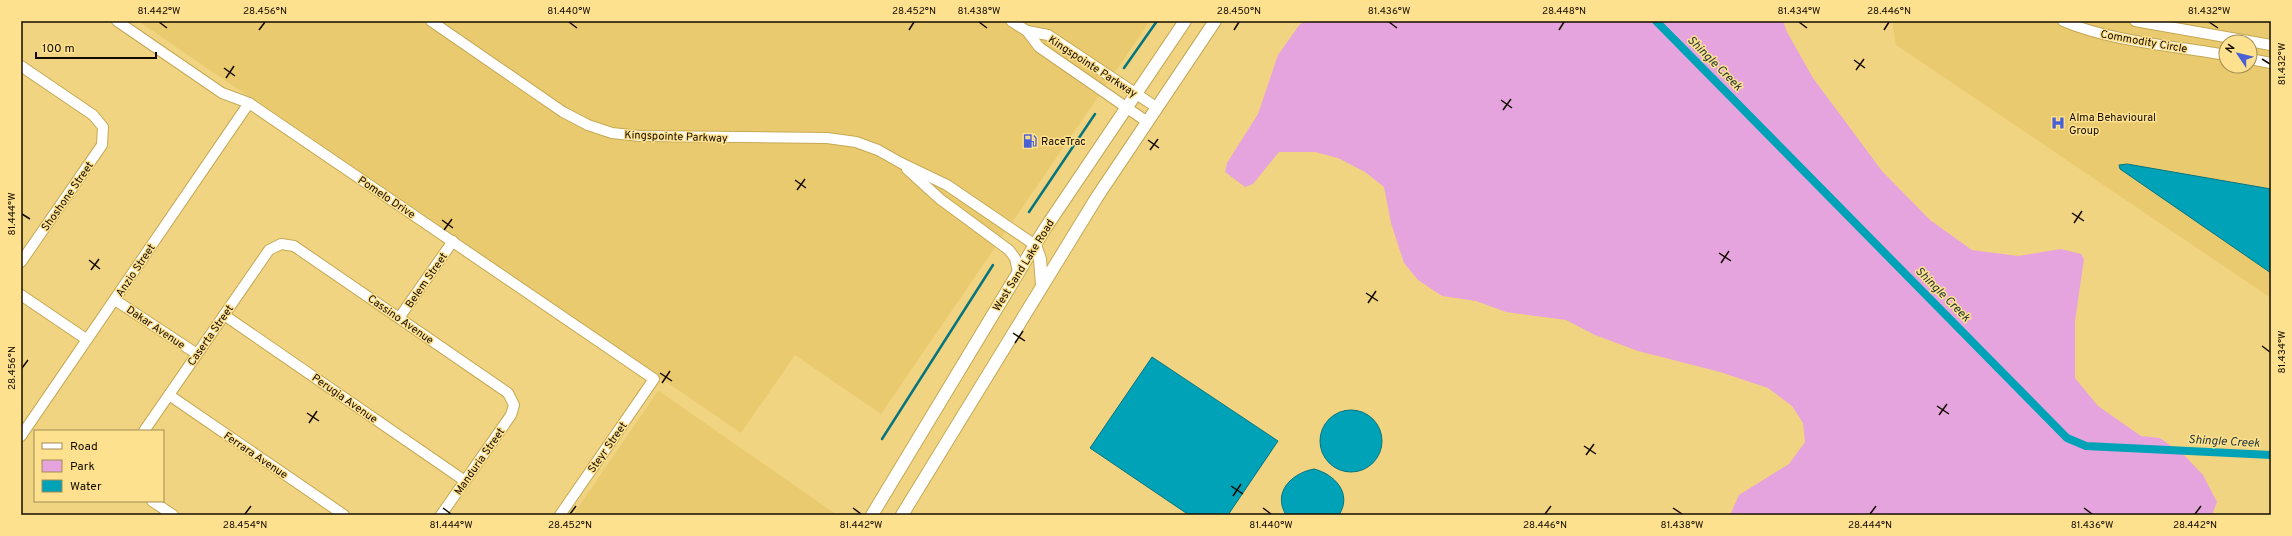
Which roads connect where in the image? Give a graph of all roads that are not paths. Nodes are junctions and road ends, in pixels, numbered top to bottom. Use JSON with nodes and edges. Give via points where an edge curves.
{"nodes":[{"id":1,"x":117,"y":21,"type":"edge"},
{"id":2,"x":431,"y":21,"type":"edge"},
{"id":3,"x":1011,"y":21,"type":"edge"},
{"id":4,"x":1185,"y":21,"type":"edge"},
{"id":5,"x":1215,"y":21,"type":"edge"},
{"id":6,"x":2063,"y":21,"type":"edge"},
{"id":7,"x":2135,"y":21,"type":"edge"},
{"id":8,"x":1027,"y":31,"type":"junction"},
{"id":9,"x":2271,"y":45,"type":"edge"},
{"id":10,"x":1076,"y":53,"type":"junction"},
{"id":11,"x":2218,"y":54,"type":"edge"},
{"id":12,"x":2258,"y":61,"type":"edge"},
{"id":13,"x":2271,"y":63,"type":"edge"},
{"id":14,"x":21,"y":66,"type":"edge"},
{"id":15,"x":1067,"y":67,"type":"junction"},
{"id":16,"x":1135,"y":94,"type":"junction"},
{"id":17,"x":249,"y":103,"type":"junction"},
{"id":18,"x":1126,"y":108,"type":"junction"},
{"id":19,"x":1156,"y":108,"type":"junction"},
{"id":20,"x":1146,"y":121,"type":"junction"},
{"id":21,"x":901,"y":163,"type":"junction"},
{"id":22,"x":453,"y":241,"type":"junction"},
{"id":23,"x":280,"y":244,"type":"joint"},
{"id":24,"x":1035,"y":245,"type":"junction"},
{"id":25,"x":21,"y":262,"type":"edge"},
{"id":26,"x":1018,"y":272,"type":"junction"},
{"id":27,"x":1042,"y":286,"type":"junction"},
{"id":28,"x":21,"y":295,"type":"edge"},
{"id":29,"x":115,"y":300,"type":"junction"},
{"id":30,"x":224,"y":316,"type":"junction"},
{"id":31,"x":399,"y":318,"type":"junction"},
{"id":32,"x":86,"y":340,"type":"junction"},
{"id":33,"x":197,"y":354,"type":"junction"},
{"id":34,"x":654,"y":379,"type":"joint"},
{"id":35,"x":169,"y":395,"type":"junction"},
{"id":36,"x":514,"y":405,"type":"joint"},
{"id":37,"x":145,"y":430,"type":"edge"},
{"id":38,"x":21,"y":436,"type":"edge"},
{"id":39,"x":465,"y":482,"type":"junction"},
{"id":40,"x":154,"y":502,"type":"edge"},
{"id":41,"x":173,"y":515,"type":"edge"},
{"id":42,"x":344,"y":515,"type":"edge"},
{"id":43,"x":441,"y":515,"type":"edge"},
{"id":44,"x":560,"y":515,"type":"edge"},
{"id":45,"x":872,"y":515,"type":"edge"},
{"id":46,"x":902,"y":515,"type":"edge"}],
"edges":[{"from":1,"to":17,"type":"street","name":"Pomelo Drive","via":[[222,93]]},
{"from":2,"to":21,"type":"street","name":"Kingspointe Parkway","via":[[563,112],[612,134],[827,138],[856,142],[878,150]]},
{"from":3,"to":8,"type":"street","name":"Kingspointe Parkway"},
{"from":4,"to":16,"type":"main road","name":"West Sand Lake Road"},
{"from":5,"to":19,"type":"main road"},
{"from":6,"to":11,"type":"street","name":"Commodity Circle","via":[[2096,32]]},
{"from":7,"to":9,"type":"street","name":"Commodity Circle"},
{"from":8,"to":10,"type":"street","name":"Kingspointe Parkway","via":[[1048,36]]},
{"from":8,"to":15,"type":"street","name":"Kingspointe Parkway","via":[[1039,47]]},
{"from":10,"to":15,"type":"street"},
{"from":10,"to":16,"type":"street","name":"Kingspointe Parkway"},
{"from":12,"to":13,"type":"street"},
{"from":14,"to":25,"type":"street","name":"Shoshone Street","via":[[93,115],[103,127],[102,145]]},
{"from":15,"to":18,"type":"street","name":"Kingspointe Parkway"},
{"from":16,"to":18,"type":"main road","name":"West Sand Lake Road"},
{"from":16,"to":19,"type":"street","name":"Kingspointe Parkway"},
{"from":17,"to":22,"type":"street","name":"Pomelo Drive"},
{"from":17,"to":29,"type":"street","name":"Anzio Street"},
{"from":18,"to":20,"type":"street","name":"Kingspointe Parkway"},
{"from":18,"to":24,"type":"main road","name":"West Sand Lake Road"},
{"from":19,"to":20,"type":"main road"},
{"from":20,"to":27,"type":"main road"},
{"from":21,"to":24,"type":"street","name":"Kingspointe Parkway","via":[[947,185]]},
{"from":21,"to":26,"type":"street","name":"Kingspointe Parkway","via":[[940,199],[1009,250],[1015,258]]},
{"from":22,"to":31,"type":"street","name":"Belem Street"},
{"from":22,"to":34,"type":"street","name":"Pomelo Drive"},
{"from":23,"to":30,"type":"street","name":"Caserta Street","via":[[269,250]]},
{"from":23,"to":31,"type":"street","name":"Cassino Avenue","via":[[294,246]]},
{"from":24,"to":26,"type":"main road","name":"West Sand Lake Road"},
{"from":24,"to":27,"type":"main road","via":[[1042,266]]},
{"from":26,"to":45,"type":"main road","name":"West Sand Lake Road"},
{"from":27,"to":46,"type":"main road"},
{"from":28,"to":32,"type":"street"},
{"from":29,"to":32,"type":"street","name":"Anzio Street"},
{"from":29,"to":33,"type":"street","name":"Dakar Avenue"},
{"from":30,"to":33,"type":"street","name":"Caserta Street"},
{"from":30,"to":39,"type":"street","name":"Perugia Avenue"},
{"from":31,"to":36,"type":"street","name":"Cassino Avenue","via":[[508,393]]},
{"from":32,"to":38,"type":"street","name":"Anzio Street"},
{"from":33,"to":35,"type":"street","name":"Caserta Street"},
{"from":34,"to":44,"type":"street","name":"Steyr Street"},
{"from":35,"to":37,"type":"street","name":"Caserta Street"},
{"from":35,"to":42,"type":"street","name":"Ferrara Avenue"},
{"from":36,"to":39,"type":"street","name":"Manduria Street","via":[[511,415]]},
{"from":39,"to":43,"type":"street","name":"Manduria Street"},
{"from":40,"to":41,"type":"street"}]}
